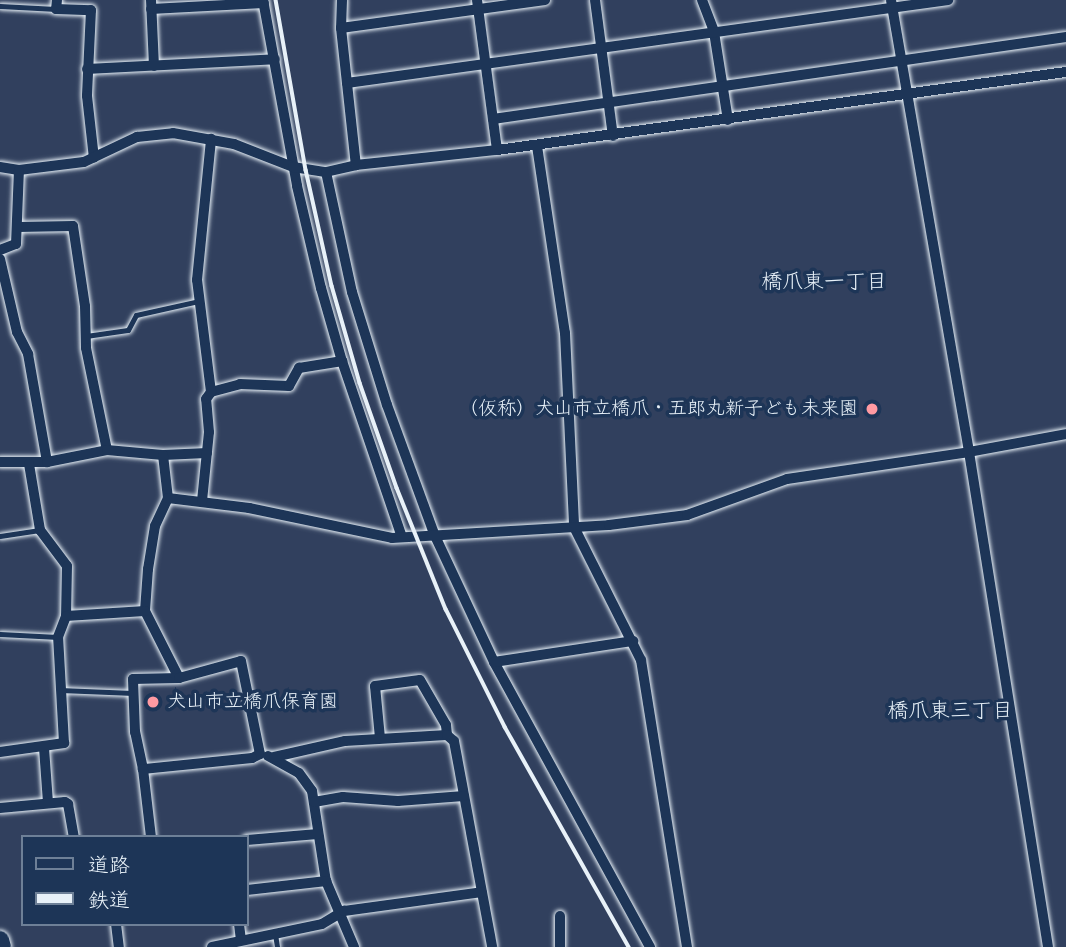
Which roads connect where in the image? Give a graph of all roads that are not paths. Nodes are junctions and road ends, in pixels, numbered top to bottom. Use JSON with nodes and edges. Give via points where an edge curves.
{"nodes":[{"id":1,"x":342,"y":0,"type":"edge"},
{"id":2,"x":545,"y":0,"type":"edge"},
{"id":3,"x":595,"y":0,"type":"edge"},
{"id":4,"x":702,"y":0,"type":"edge"},
{"id":5,"x":948,"y":0,"type":"edge"},
{"id":6,"x":264,"y":2,"type":"edge"},
{"id":7,"x":892,"y":4,"type":"edge"},
{"id":8,"x":56,"y":5,"type":"edge"},
{"id":9,"x":151,"y":5,"type":"edge"},
{"id":10,"x":477,"y":5,"type":"edge"},
{"id":11,"x":0,"y":6,"type":"edge"},
{"id":12,"x":341,"y":28,"type":"junction"},
{"id":13,"x":714,"y":33,"type":"junction"},
{"id":14,"x":1066,"y":37,"type":"edge"},
{"id":15,"x":602,"y":48,"type":"junction"},
{"id":16,"x":275,"y":59,"type":"junction"},
{"id":17,"x":901,"y":61,"type":"junction"},
{"id":18,"x":486,"y":64,"type":"junction"},
{"id":19,"x":154,"y":66,"type":"junction"},
{"id":20,"x":87,"y":69,"type":"junction"},
{"id":21,"x":1066,"y":72,"type":"edge"},
{"id":22,"x":347,"y":83,"type":"junction"},
{"id":23,"x":722,"y":86,"type":"junction"},
{"id":24,"x":908,"y":95,"type":"junction"},
{"id":25,"x":609,"y":103,"type":"junction"},
{"id":26,"x":493,"y":119,"type":"junction"},
{"id":27,"x":728,"y":120,"type":"junction"},
{"id":28,"x":613,"y":136,"type":"junction"},
{"id":29,"x":211,"y":139,"type":"junction"},
{"id":30,"x":537,"y":146,"type":"junction"},
{"id":31,"x":497,"y":150,"type":"junction"},
{"id":32,"x":94,"y":158,"type":"junction"},
{"id":33,"x":356,"y":165,"type":"junction"},
{"id":34,"x":293,"y":166,"type":"junction"},
{"id":35,"x":0,"y":167,"type":"edge"},
{"id":36,"x":19,"y":170,"type":"junction"},
{"id":37,"x":326,"y":172,"type":"junction"},
{"id":38,"x":18,"y":227,"type":"junction"},
{"id":39,"x":0,"y":250,"type":"edge"},
{"id":40,"x":0,"y":258,"type":"edge"},
{"id":41,"x":199,"y":301,"type":"junction"},
{"id":42,"x":86,"y":336,"type":"junction"},
{"id":43,"x":342,"y":361,"type":"junction"},
{"id":44,"x":211,"y":392,"type":"junction"},
{"id":45,"x":1066,"y":434,"type":"edge"},
{"id":46,"x":107,"y":450,"type":"junction"},
{"id":47,"x":970,"y":452,"type":"junction"},
{"id":48,"x":207,"y":453,"type":"junction"},
{"id":49,"x":163,"y":455,"type":"junction"},
{"id":50,"x":0,"y":462,"type":"edge"},
{"id":51,"x":47,"y":462,"type":"junction"},
{"id":52,"x":29,"y":464,"type":"junction"},
{"id":53,"x":168,"y":498,"type":"junction"},
{"id":54,"x":202,"y":501,"type":"junction"},
{"id":55,"x":574,"y":527,"type":"junction"},
{"id":56,"x":40,"y":530,"type":"junction"},
{"id":57,"x":0,"y":536,"type":"edge"},
{"id":58,"x":402,"y":537,"type":"junction"},
{"id":59,"x":435,"y":537,"type":"junction"},
{"id":60,"x":145,"y":611,"type":"junction"},
{"id":61,"x":66,"y":615,"type":"junction"},
{"id":62,"x":0,"y":634,"type":"edge"},
{"id":63,"x":58,"y":637,"type":"junction"},
{"id":64,"x":633,"y":641,"type":"junction"},
{"id":65,"x":494,"y":663,"type":"junction"},
{"id":66,"x":179,"y":678,"type":"junction"},
{"id":67,"x":60,"y":690,"type":"junction"},
{"id":68,"x":134,"y":693,"type":"junction"},
{"id":69,"x":447,"y":735,"type":"junction"},
{"id":70,"x":380,"y":738,"type":"junction"},
{"id":71,"x":44,"y":748,"type":"junction"},
{"id":72,"x":0,"y":752,"type":"edge"},
{"id":73,"x":260,"y":754,"type":"junction"},
{"id":74,"x":274,"y":757,"type":"junction"},
{"id":75,"x":143,"y":769,"type":"junction"},
{"id":76,"x":464,"y":796,"type":"junction"},
{"id":77,"x":314,"y":802,"type":"junction"},
{"id":78,"x":48,"y":803,"type":"junction"},
{"id":79,"x":0,"y":808,"type":"edge"},
{"id":80,"x":318,"y":834,"type":"junction"},
{"id":81,"x":74,"y":835,"type":"edge"},
{"id":82,"x":151,"y":835,"type":"edge"},
{"id":83,"x":248,"y":840,"type":"edge"},
{"id":84,"x":326,"y":881,"type":"junction"},
{"id":85,"x":248,"y":890,"type":"edge"},
{"id":86,"x":482,"y":892,"type":"junction"},
{"id":87,"x":338,"y":914,"type":"junction"},
{"id":88,"x":560,"y":916,"type":"dead end"},
{"id":89,"x":116,"y":926,"type":"edge"},
{"id":90,"x":239,"y":926,"type":"edge"},
{"id":91,"x":275,"y":934,"type":"junction"},
{"id":92,"x":0,"y":940,"type":"edge"},
{"id":93,"x":241,"y":940,"type":"junction"},
{"id":94,"x":2,"y":947,"type":"edge"},
{"id":95,"x":119,"y":947,"type":"edge"},
{"id":96,"x":212,"y":947,"type":"edge"},
{"id":97,"x":277,"y":947,"type":"edge"},
{"id":98,"x":354,"y":947,"type":"edge"},
{"id":99,"x":492,"y":947,"type":"edge"},
{"id":100,"x":559,"y":947,"type":"edge"},
{"id":101,"x":650,"y":947,"type":"edge"},
{"id":102,"x":687,"y":947,"type":"edge"},
{"id":103,"x":1048,"y":947,"type":"edge"}],
"edges":[{"from":1,"to":12,"type":"street"},
{"from":2,"to":10,"type":"street"},
{"from":3,"to":15,"type":"street"},
{"from":4,"to":13,"type":"street"},
{"from":5,"to":7,"type":"street"},
{"from":6,"to":9,"type":"street"},
{"from":6,"to":16,"type":"street"},
{"from":7,"to":13,"type":"street"},
{"from":7,"to":17,"type":"street"},
{"from":8,"to":11,"type":"lane"},
{"from":8,"to":20,"type":"street","via":[[91,10]]},
{"from":9,"to":19,"type":"street"},
{"from":10,"to":12,"type":"street"},
{"from":10,"to":18,"type":"street"},
{"from":12,"to":22,"type":"street"},
{"from":13,"to":15,"type":"street"},
{"from":13,"to":23,"type":"street"},
{"from":14,"to":17,"type":"street"},
{"from":15,"to":18,"type":"street"},
{"from":15,"to":25,"type":"street"},
{"from":16,"to":19,"type":"street"},
{"from":16,"to":34,"type":"street"},
{"from":17,"to":23,"type":"street"},
{"from":17,"to":24,"type":"street"},
{"from":18,"to":22,"type":"street"},
{"from":18,"to":26,"type":"street"},
{"from":19,"to":20,"type":"street"},
{"from":20,"to":32,"type":"street"},
{"from":21,"to":24,"type":"street"},
{"from":22,"to":33,"type":"street"},
{"from":23,"to":25,"type":"street"},
{"from":23,"to":27,"type":"street"},
{"from":24,"to":27,"type":"street"},
{"from":24,"to":47,"type":"street"},
{"from":25,"to":26,"type":"street"},
{"from":25,"to":28,"type":"street"},
{"from":26,"to":31,"type":"street"},
{"from":27,"to":28,"type":"street"},
{"from":28,"to":30,"type":"street"},
{"from":29,"to":32,"type":"street","via":[[153,134]]},
{"from":29,"to":34,"type":"street","via":[[255,149]]},
{"from":29,"to":41,"type":"street","via":[[197,280]]},
{"from":30,"to":31,"type":"street"},
{"from":30,"to":55,"type":"street","via":[[565,333]]},
{"from":31,"to":33,"type":"street"},
{"from":32,"to":36,"type":"street"},
{"from":33,"to":37,"type":"street"},
{"from":34,"to":37,"type":"street"},
{"from":34,"to":43,"type":"street"},
{"from":35,"to":36,"type":"street"},
{"from":36,"to":38,"type":"street"},
{"from":37,"to":59,"type":"street","via":[[352,292]]},
{"from":38,"to":39,"type":"street","via":[[16,244]]},
{"from":38,"to":42,"type":"street","via":[[73,226]]},
{"from":40,"to":51,"type":"street","via":[[17,331],[28,354]]},
{"from":41,"to":42,"type":"lane","via":[[136,315],[128,330]]},
{"from":41,"to":44,"type":"street"},
{"from":42,"to":46,"type":"street"},
{"from":43,"to":44,"type":"street","via":[[299,368],[289,386],[240,384]]},
{"from":43,"to":58,"type":"street"},
{"from":44,"to":48,"type":"street","via":[[206,399]]},
{"from":45,"to":47,"type":"street"},
{"from":46,"to":49,"type":"street"},
{"from":46,"to":51,"type":"street"},
{"from":47,"to":55,"type":"street","via":[[787,479],[687,515]]},
{"from":47,"to":103,"type":"street"},
{"from":48,"to":49,"type":"street"},
{"from":48,"to":54,"type":"street"},
{"from":49,"to":53,"type":"street"},
{"from":50,"to":52,"type":"street"},
{"from":51,"to":52,"type":"street"},
{"from":52,"to":56,"type":"street"},
{"from":53,"to":54,"type":"street"},
{"from":53,"to":60,"type":"street","via":[[155,526]]},
{"from":54,"to":58,"type":"street"},
{"from":55,"to":59,"type":"street"},
{"from":55,"to":64,"type":"street"},
{"from":56,"to":57,"type":"lane"},
{"from":56,"to":61,"type":"street","via":[[67,566]]},
{"from":58,"to":59,"type":"street"},
{"from":59,"to":65,"type":"street"},
{"from":60,"to":61,"type":"street"},
{"from":60,"to":66,"type":"street"},
{"from":61,"to":63,"type":"street"},
{"from":62,"to":63,"type":"lane"},
{"from":63,"to":67,"type":"street"},
{"from":64,"to":65,"type":"street"},
{"from":64,"to":102,"type":"street","via":[[640,660]]},
{"from":65,"to":101,"type":"street"},
{"from":66,"to":68,"type":"street","via":[[133,680]]},
{"from":66,"to":73,"type":"street","via":[[241,661]]},
{"from":67,"to":68,"type":"lane"},
{"from":67,"to":71,"type":"street","via":[[64,743]]},
{"from":68,"to":75,"type":"street","via":[[135,732]]},
{"from":69,"to":70,"type":"street"},
{"from":69,"to":70,"type":"street","via":[[446,725],[420,680],[375,685]]},
{"from":69,"to":76,"type":"street","via":[[454,741]]},
{"from":70,"to":74,"type":"street"},
{"from":71,"to":72,"type":"street"},
{"from":71,"to":78,"type":"street"},
{"from":73,"to":74,"type":"street"},
{"from":73,"to":75,"type":"street"},
{"from":74,"to":77,"type":"street","via":[[305,779]]},
{"from":75,"to":82,"type":"street"},
{"from":76,"to":77,"type":"street","via":[[398,801],[343,797]]},
{"from":76,"to":86,"type":"street"},
{"from":77,"to":80,"type":"street"},
{"from":78,"to":79,"type":"street"},
{"from":78,"to":81,"type":"street","via":[[68,804]]},
{"from":80,"to":83,"type":"street"},
{"from":80,"to":84,"type":"street"},
{"from":84,"to":85,"type":"street"},
{"from":84,"to":87,"type":"street"},
{"from":86,"to":87,"type":"street"},
{"from":86,"to":99,"type":"street"},
{"from":87,"to":91,"type":"street","via":[[322,924]]},
{"from":87,"to":98,"type":"street"},
{"from":88,"to":100,"type":"street"},
{"from":89,"to":95,"type":"street"},
{"from":90,"to":93,"type":"street"},
{"from":91,"to":93,"type":"street"},
{"from":91,"to":97,"type":"lane"},
{"from":92,"to":94,"type":"main road"},
{"from":93,"to":96,"type":"street"}]}
